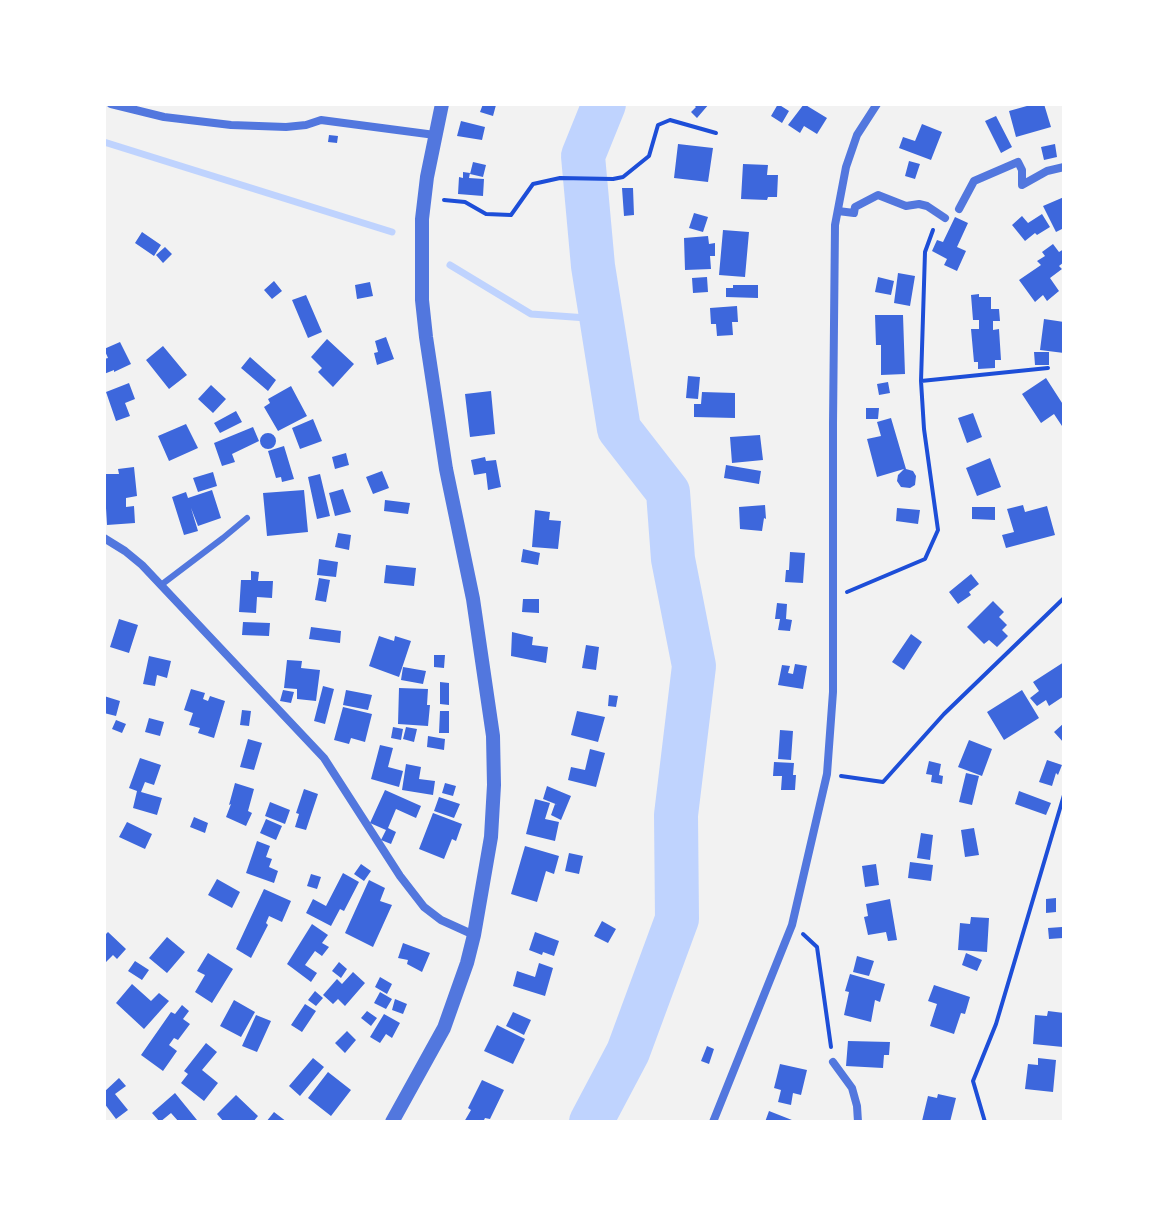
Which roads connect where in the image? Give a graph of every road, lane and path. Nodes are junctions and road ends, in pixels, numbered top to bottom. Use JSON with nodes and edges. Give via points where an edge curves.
{"nodes":[{"id":1,"x":111,"y":104,"type":"edge"},
{"id":2,"x":442,"y":104,"type":"edge"},
{"id":3,"x":877,"y":104,"type":"edge"},
{"id":4,"x":716,"y":133,"type":"dead end"},
{"id":5,"x":435,"y":135,"type":"junction"},
{"id":6,"x":1064,"y":167,"type":"edge"},
{"id":7,"x":424,"y":199,"type":"junction"},
{"id":8,"x":959,"y":209,"type":"dead end"},
{"id":9,"x":838,"y":211,"type":"junction"},
{"id":10,"x":945,"y":218,"type":"joint"},
{"id":11,"x":1048,"y":368,"type":"dead end"},
{"id":12,"x":921,"y":381,"type":"junction"},
{"id":13,"x":247,"y":518,"type":"dead end"},
{"id":14,"x":104,"y":538,"type":"edge"},
{"id":15,"x":161,"y":585,"type":"junction"},
{"id":16,"x":834,"y":598,"type":"junction"},
{"id":17,"x":1064,"y":598,"type":"edge"},
{"id":18,"x":827,"y":774,"type":"junction"},
{"id":19,"x":1064,"y":795,"type":"edge"},
{"id":20,"x":792,"y":925,"type":"junction"},
{"id":21,"x":474,"y":935,"type":"junction"},
{"id":22,"x":833,"y":1062,"type":"joint"},
{"id":23,"x":392,"y":1122,"type":"edge"},
{"id":24,"x":713,"y":1122,"type":"edge"},
{"id":25,"x":858,"y":1122,"type":"edge"},
{"id":26,"x":985,"y":1122,"type":"edge"}],
"edges":[{"from":1,"to":5,"type":"street","via":[[231,125],[286,127],[321,120]]},
{"from":2,"to":5,"type":"street"},
{"from":3,"to":9,"type":"street","via":[[857,135]]},
{"from":4,"to":7,"type":"path","via":[[670,120],[658,125],[649,156],[623,177],[533,184],[511,215],[486,214],[465,202]]},
{"from":5,"to":7,"type":"street"},
{"from":6,"to":8,"type":"street","via":[[1022,185],[1018,162],[974,181]]},
{"from":7,"to":21,"type":"street","via":[[426,337],[493,736],[491,837]]},
{"from":9,"to":10,"type":"street","via":[[854,213],[855,207],[878,195],[906,206],[927,206]]},
{"from":9,"to":16,"type":"street"},
{"from":10,"to":12,"type":"path","via":[[934,225],[925,252]]},
{"from":11,"to":12,"type":"path"},
{"from":12,"to":16,"type":"path","via":[[938,530],[925,559]]},
{"from":13,"to":15,"type":"lane"},
{"from":14,"to":15,"type":"street"},
{"from":15,"to":21,"type":"street","via":[[324,758],[424,907]]},
{"from":16,"to":18,"type":"street"},
{"from":17,"to":18,"type":"path","via":[[944,714],[883,782]]},
{"from":18,"to":20,"type":"street"},
{"from":19,"to":26,"type":"path","via":[[996,1024],[973,1081]]},
{"from":20,"to":22,"type":"path","via":[[817,947]]},
{"from":20,"to":24,"type":"street"},
{"from":21,"to":23,"type":"street","via":[[444,1028]]},
{"from":22,"to":25,"type":"street","via":[[852,1088]]}]}
